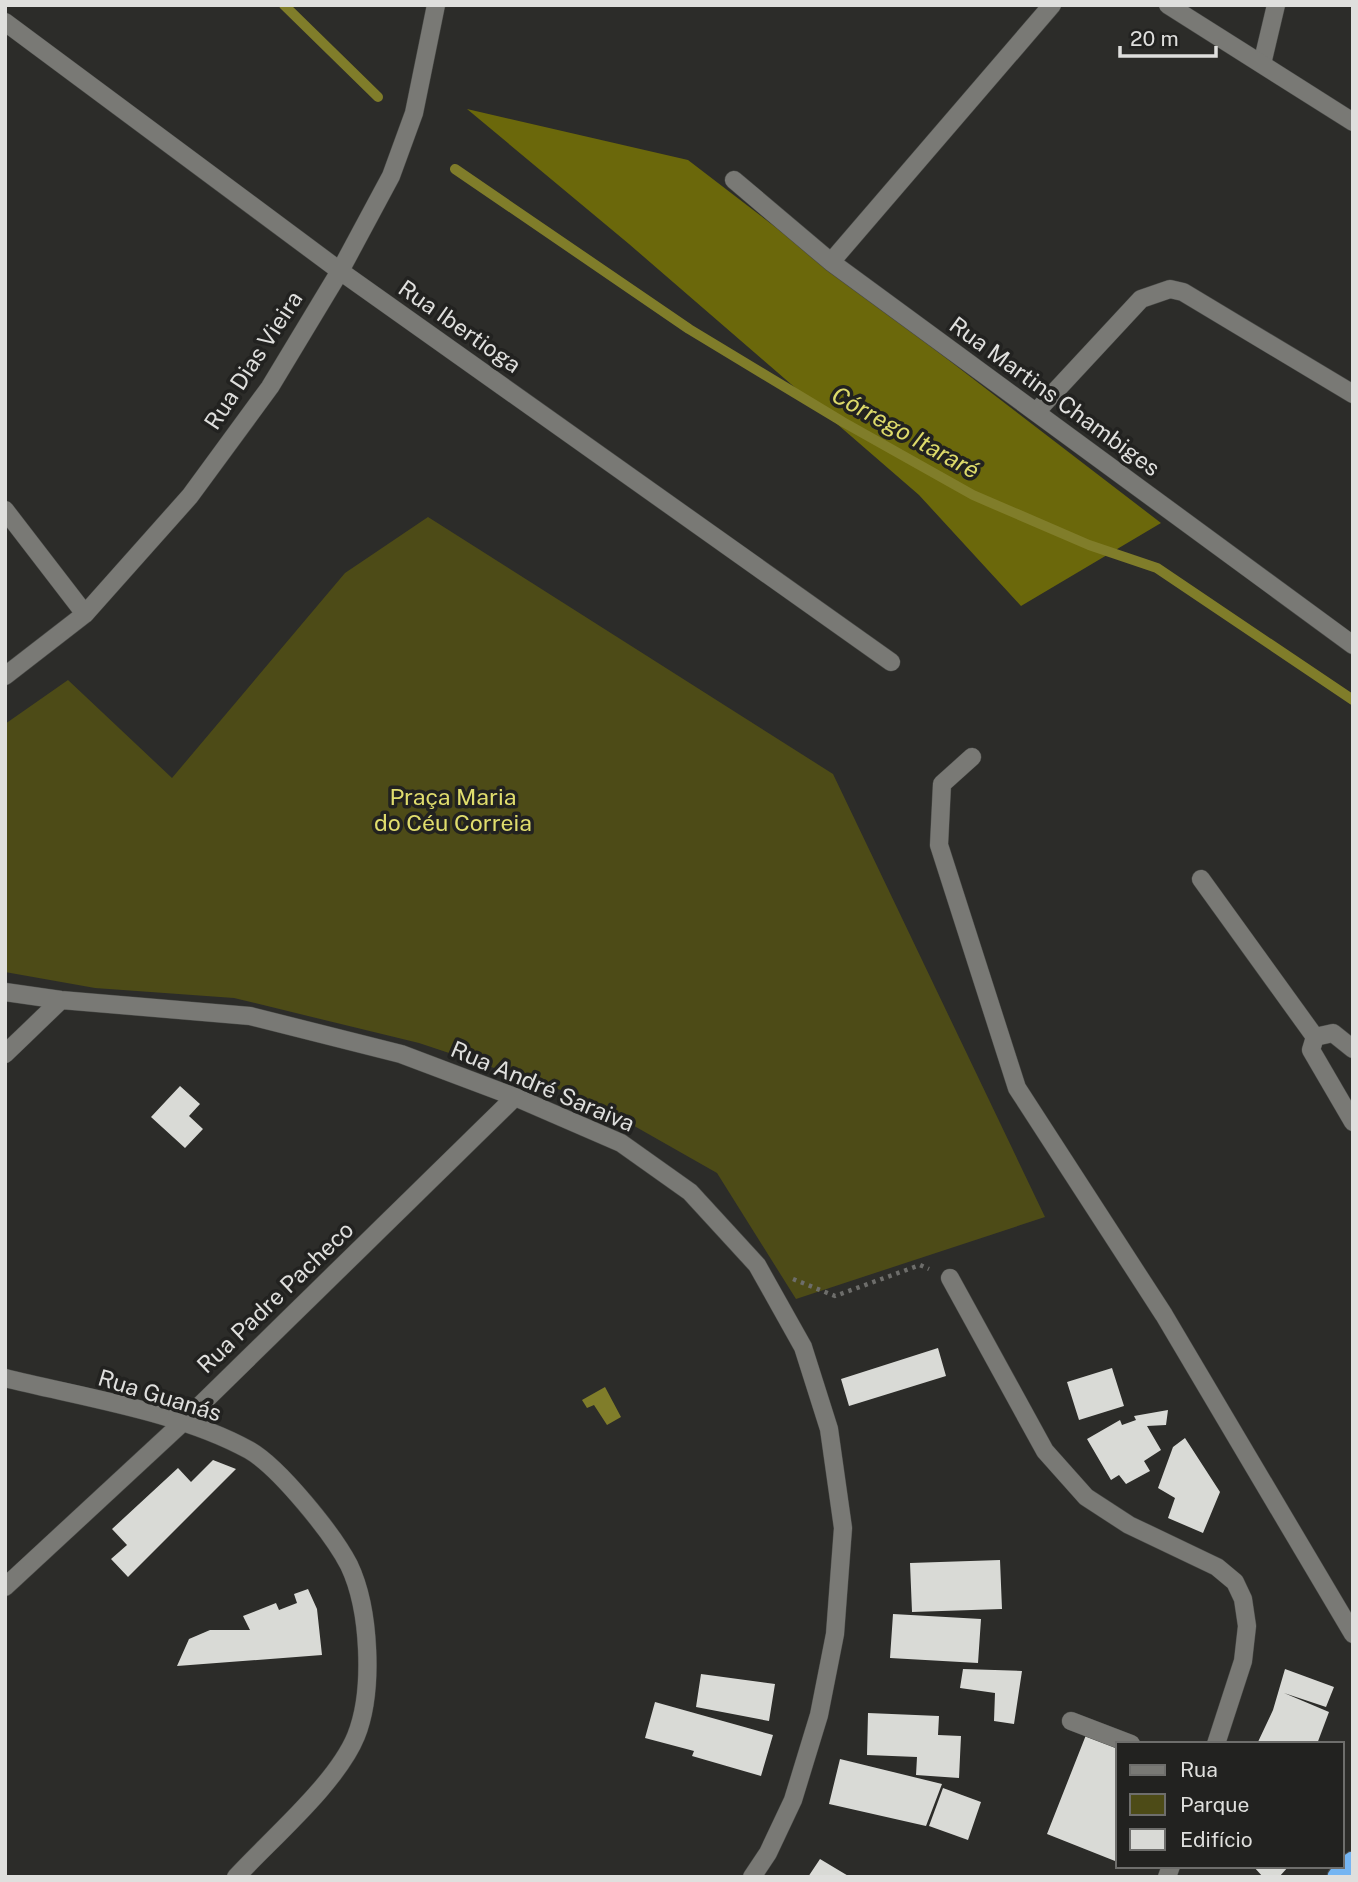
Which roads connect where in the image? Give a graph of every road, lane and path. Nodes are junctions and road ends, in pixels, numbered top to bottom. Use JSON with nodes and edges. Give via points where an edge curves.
{"nodes":[{"id":1,"x":436,"y":5,"type":"edge"},
{"id":2,"x":1052,"y":5,"type":"edge"},
{"id":3,"x":1168,"y":5,"type":"edge"},
{"id":4,"x":1276,"y":5,"type":"edge"},
{"id":5,"x":5,"y":22,"type":"edge"},
{"id":6,"x":1262,"y":64,"type":"junction"},
{"id":7,"x":1353,"y":121,"type":"edge"},
{"id":8,"x":734,"y":180,"type":"dead end"},
{"id":9,"x":831,"y":262,"type":"junction"},
{"id":10,"x":340,"y":271,"type":"junction"},
{"id":11,"x":1353,"y":394,"type":"edge"},
{"id":12,"x":1036,"y":412,"type":"junction"},
{"id":13,"x":5,"y":510,"type":"edge"},
{"id":14,"x":85,"y":614,"type":"junction"},
{"id":15,"x":1353,"y":645,"type":"edge"},
{"id":16,"x":891,"y":663,"type":"dead end"},
{"id":17,"x":5,"y":676,"type":"edge"},
{"id":18,"x":972,"y":757,"type":"dead end"},
{"id":19,"x":1201,"y":878,"type":"dead end"},
{"id":20,"x":5,"y":992,"type":"edge"},
{"id":21,"x":61,"y":1000,"type":"junction"},
{"id":22,"x":1315,"y":1037,"type":"junction"},
{"id":23,"x":1353,"y":1049,"type":"edge"},
{"id":24,"x":5,"y":1054,"type":"edge"},
{"id":25,"x":515,"y":1097,"type":"junction"},
{"id":26,"x":1353,"y":1122,"type":"edge"},
{"id":27,"x":757,"y":1265,"type":"junction"},
{"id":28,"x":950,"y":1278,"type":"joint"},
{"id":29,"x":5,"y":1378,"type":"edge"},
{"id":30,"x":182,"y":1423,"type":"junction"},
{"id":31,"x":5,"y":1587,"type":"edge"},
{"id":32,"x":1353,"y":1634,"type":"edge"},
{"id":33,"x":1071,"y":1721,"type":"dead end"},
{"id":34,"x":1126,"y":1742,"type":"edge"},
{"id":35,"x":1217,"y":1742,"type":"edge"},
{"id":36,"x":1353,"y":1862,"type":"edge"},
{"id":37,"x":236,"y":1877,"type":"edge"},
{"id":38,"x":752,"y":1877,"type":"edge"},
{"id":39,"x":1338,"y":1877,"type":"edge"}],
"edges":[{"from":1,"to":10,"type":"street","name":"Rua Dias Vieira","via":[[414,113],[391,176]]},
{"from":2,"to":9,"type":"street"},
{"from":3,"to":6,"type":"street"},
{"from":4,"to":6,"type":"street"},
{"from":5,"to":10,"type":"street","name":"Rua Ibertioga"},
{"from":6,"to":7,"type":"street"},
{"from":8,"to":9,"type":"street","name":"Rua Martins Chambiges"},
{"from":9,"to":12,"type":"street","name":"Rua Martins Chambiges"},
{"from":10,"to":14,"type":"street","name":"Rua Dias Vieira","via":[[270,387],[190,496]]},
{"from":10,"to":16,"type":"street","name":"Rua Ibertioga"},
{"from":11,"to":12,"type":"street","via":[[1183,292],[1170,289],[1141,299]]},
{"from":12,"to":15,"type":"street","name":"Rua Martins Chambiges"},
{"from":13,"to":14,"type":"street"},
{"from":14,"to":17,"type":"street","name":"Rua Dias Vieira"},
{"from":18,"to":32,"type":"street","via":[[942,784],[939,845],[1017,1088],[1164,1315]]},
{"from":19,"to":22,"type":"street"},
{"from":20,"to":21,"type":"street","name":"Rua André Saraiva"},
{"from":21,"to":24,"type":"street"},
{"from":21,"to":25,"type":"street","name":"Rua André Saraiva","via":[[250,1016],[401,1054]]},
{"from":22,"to":23,"type":"street","via":[[1333,1032]]},
{"from":22,"to":26,"type":"street","via":[[1311,1050],[1316,1062]]},
{"from":25,"to":27,"type":"street","name":"Rua André Saraiva","via":[[621,1143],[690,1192]]},
{"from":25,"to":30,"type":"street","name":"Rua Padre Pacheco"},
{"from":27,"to":28,"type":"path","via":[[835,1296],[920,1265]]},
{"from":27,"to":38,"type":"street","name":"Rua André Saraiva","via":[[803,1347],[829,1429],[843,1528],[835,1634],[819,1715],[793,1800]]},
{"from":28,"to":35,"type":"street","via":[[1045,1451],[1086,1497],[1129,1525],[1217,1567],[1235,1582],[1247,1626],[1243,1661]]},
{"from":29,"to":30,"type":"street","name":"Rua Guanás"},
{"from":30,"to":31,"type":"street","name":"Rua Padre Pacheco"},
{"from":30,"to":37,"type":"street","name":"Rua Guanás","via":[[250,1451],[297,1491],[349,1566],[367,1633],[367,1699],[355,1738],[328,1780]]},
{"from":33,"to":34,"type":"street"},
{"from":36,"to":39,"type":"highway"}]}
